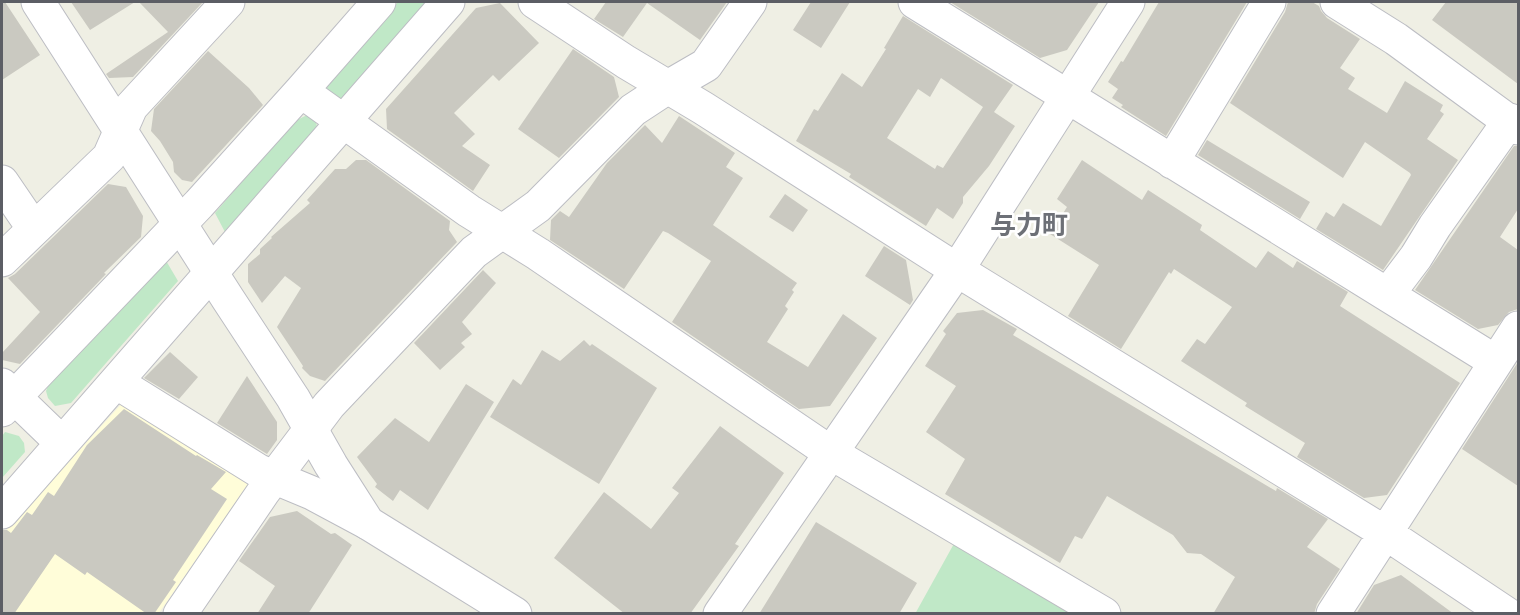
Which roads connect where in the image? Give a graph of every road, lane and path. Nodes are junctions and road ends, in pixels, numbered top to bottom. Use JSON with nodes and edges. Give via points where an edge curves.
{"nodes":[{"id":1,"x":38,"y":2,"type":"edge"},
{"id":2,"x":228,"y":2,"type":"edge"},
{"id":3,"x":379,"y":2,"type":"edge"},
{"id":4,"x":448,"y":2,"type":"edge"},
{"id":5,"x":535,"y":2,"type":"edge"},
{"id":6,"x":750,"y":2,"type":"edge"},
{"id":7,"x":915,"y":2,"type":"edge"},
{"id":8,"x":1128,"y":2,"type":"edge"},
{"id":9,"x":1269,"y":2,"type":"edge"},
{"id":10,"x":1337,"y":2,"type":"edge"},
{"id":11,"x":668,"y":87,"type":"junction"},
{"id":12,"x":301,"y":92,"type":"junction"},
{"id":13,"x":1067,"y":97,"type":"junction"},
{"id":14,"x":343,"y":122,"type":"junction"},
{"id":15,"x":1514,"y":124,"type":"edge"},
{"id":16,"x":120,"y":132,"type":"junction"},
{"id":17,"x":1172,"y":162,"type":"junction"},
{"id":18,"x":2,"y":182,"type":"edge"},
{"id":19,"x":180,"y":224,"type":"junction"},
{"id":20,"x":34,"y":229,"type":"junction"},
{"id":21,"x":502,"y":231,"type":"junction"},
{"id":22,"x":2,"y":260,"type":"edge"},
{"id":23,"x":957,"y":270,"type":"junction"},
{"id":24,"x":211,"y":273,"type":"junction"},
{"id":25,"x":1388,"y":294,"type":"junction"},
{"id":26,"x":1518,"y":328,"type":"edge"},
{"id":27,"x":1496,"y":362,"type":"junction"},
{"id":28,"x":116,"y":382,"type":"junction"},
{"id":29,"x":5,"y":397,"type":"edge"},
{"id":30,"x":310,"y":429,"type":"junction"},
{"id":31,"x":62,"y":443,"type":"junction"},
{"id":32,"x":831,"y":453,"type":"junction"},
{"id":33,"x":269,"y":484,"type":"junction"},
{"id":34,"x":2,"y":512,"type":"edge"},
{"id":35,"x":368,"y":523,"type":"junction"},
{"id":36,"x":1384,"y":532,"type":"junction"},
{"id":37,"x":180,"y":614,"type":"edge"},
{"id":38,"x":515,"y":614,"type":"edge"},
{"id":39,"x":720,"y":614,"type":"edge"},
{"id":40,"x":1104,"y":614,"type":"edge"},
{"id":41,"x":1333,"y":614,"type":"edge"},
{"id":42,"x":1507,"y":614,"type":"edge"}],
"edges":[{"from":1,"to":16,"type":"street"},
{"from":2,"to":16,"type":"street","via":[[131,107]]},
{"from":3,"to":12,"type":"street"},
{"from":4,"to":14,"type":"street"},
{"from":5,"to":11,"type":"street"},
{"from":6,"to":11,"type":"street","via":[[706,65]]},
{"from":7,"to":13,"type":"street"},
{"from":8,"to":13,"type":"street"},
{"from":9,"to":17,"type":"street"},
{"from":10,"to":15,"type":"street","via":[[1396,39]]},
{"from":11,"to":21,"type":"street","via":[[633,110],[538,206]]},
{"from":11,"to":23,"type":"street"},
{"from":12,"to":14,"type":"street"},
{"from":12,"to":19,"type":"street"},
{"from":13,"to":17,"type":"street"},
{"from":13,"to":23,"type":"street"},
{"from":14,"to":21,"type":"street"},
{"from":14,"to":24,"type":"street"},
{"from":15,"to":25,"type":"street"},
{"from":16,"to":19,"type":"street"},
{"from":16,"to":20,"type":"street","via":[[109,157]]},
{"from":17,"to":25,"type":"street"},
{"from":18,"to":20,"type":"street"},
{"from":19,"to":24,"type":"street"},
{"from":19,"to":29,"type":"street"},
{"from":20,"to":22,"type":"street"},
{"from":21,"to":30,"type":"street","via":[[474,252]]},
{"from":21,"to":32,"type":"street"},
{"from":23,"to":32,"type":"street"},
{"from":23,"to":36,"type":"street"},
{"from":24,"to":28,"type":"street"},
{"from":24,"to":30,"type":"street"},
{"from":25,"to":27,"type":"street"},
{"from":26,"to":27,"type":"street"},
{"from":27,"to":36,"type":"street"},
{"from":28,"to":31,"type":"street"},
{"from":28,"to":33,"type":"street","via":[[259,471]]},
{"from":29,"to":31,"type":"street"},
{"from":30,"to":33,"type":"street"},
{"from":30,"to":35,"type":"street"},
{"from":31,"to":34,"type":"street"},
{"from":32,"to":39,"type":"street"},
{"from":32,"to":40,"type":"street"},
{"from":33,"to":35,"type":"street","via":[[312,493]]},
{"from":33,"to":37,"type":"street"},
{"from":35,"to":38,"type":"street"},
{"from":36,"to":41,"type":"street"},
{"from":36,"to":42,"type":"street"}]}
